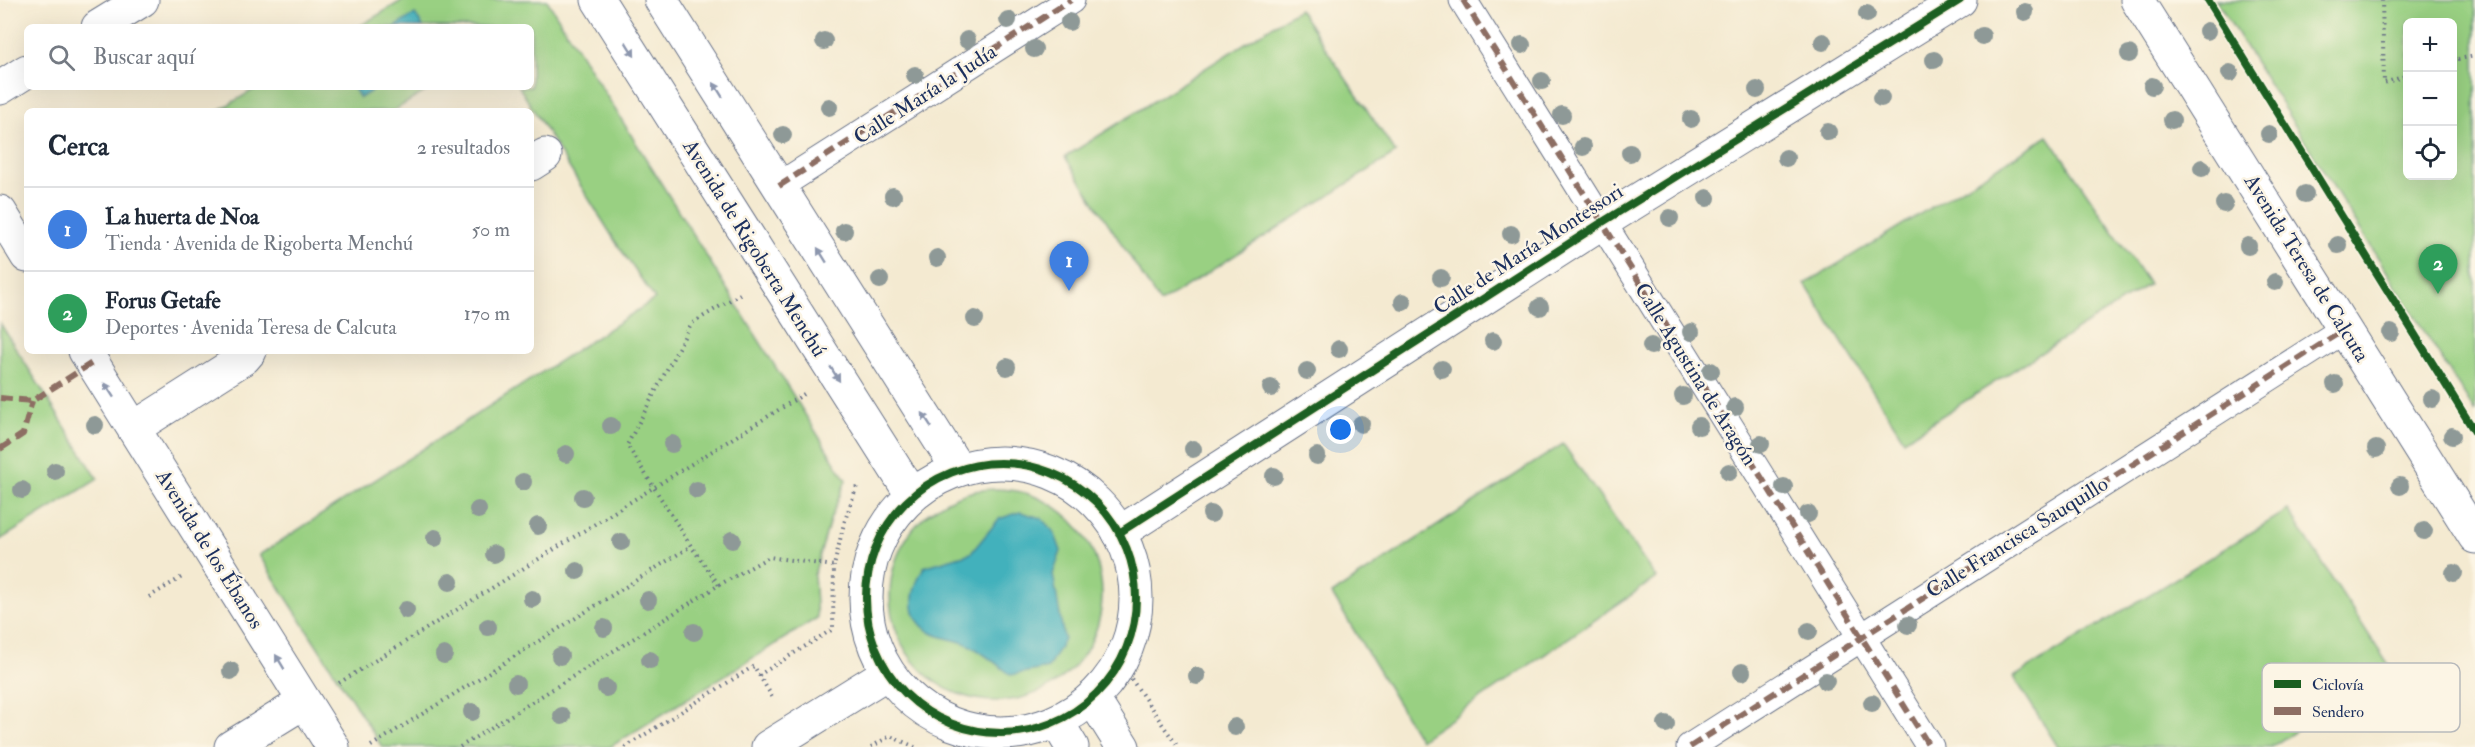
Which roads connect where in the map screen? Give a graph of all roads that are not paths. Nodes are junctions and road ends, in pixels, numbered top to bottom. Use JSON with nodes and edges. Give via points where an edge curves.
{"nodes":[{"id":1,"x":142,"y":0,"type":"edge"},
{"id":2,"x":598,"y":0,"type":"edge"},
{"id":3,"x":661,"y":0,"type":"edge"},
{"id":4,"x":1071,"y":0,"type":"edge"},
{"id":5,"x":1463,"y":0,"type":"edge"},
{"id":6,"x":1960,"y":0,"type":"edge"},
{"id":7,"x":2137,"y":0,"type":"edge"},
{"id":8,"x":103,"y":24,"type":"edge"},
{"id":9,"x":24,"y":73,"type":"edge"},
{"id":10,"x":0,"y":88,"type":"edge"},
{"id":11,"x":779,"y":186,"type":"junction"},
{"id":12,"x":0,"y":212,"type":"edge"},
{"id":13,"x":1601,"y":223,"type":"junction"},
{"id":14,"x":24,"y":251,"type":"edge"},
{"id":15,"x":2345,"y":329,"type":"junction"},
{"id":16,"x":87,"y":354,"type":"edge"},
{"id":17,"x":247,"y":354,"type":"edge"},
{"id":18,"x":134,"y":428,"type":"junction"},
{"id":19,"x":958,"y":469,"type":"junction"},
{"id":20,"x":912,"y":495,"type":"junction"},
{"id":21,"x":1119,"y":533,"type":"junction"},
{"id":22,"x":2475,"y":537,"type":"edge"},
{"id":23,"x":1861,"y":637,"type":"junction"},
{"id":24,"x":887,"y":672,"type":"junction"},
{"id":25,"x":1093,"y":699,"type":"junction"},
{"id":26,"x":304,"y":702,"type":"junction"},
{"id":27,"x":1064,"y":735,"type":"edge"},
{"id":28,"x":231,"y":747,"type":"edge"},
{"id":29,"x":333,"y":747,"type":"edge"},
{"id":30,"x":768,"y":747,"type":"edge"},
{"id":31,"x":1123,"y":747,"type":"edge"},
{"id":32,"x":1690,"y":747,"type":"edge"},
{"id":33,"x":1930,"y":747,"type":"edge"}],
"edges":[{"from":1,"to":8,"type":"street"},
{"from":2,"to":20,"type":"street","name":"Avenida de Rigoberta Menchú","one_way":true},
{"from":11,"to":3,"type":"street","one_way":true},
{"from":4,"to":11,"type":"street","name":"Calle María la Judía"},
{"from":5,"to":13,"type":"street","name":"Calle Agustina de Aragón"},
{"from":6,"to":13,"type":"street","name":"Calle de María Montessori"},
{"from":7,"to":15,"type":"street","name":"Avenida Teresa de Calcuta"},
{"from":9,"to":10,"type":"street"},
{"from":19,"to":11,"type":"street","one_way":true},
{"from":12,"to":14,"type":"street"},
{"from":13,"to":21,"type":"street","name":"Calle de María Montessori"},
{"from":13,"to":23,"type":"street","name":"Calle Agustina de Aragón"},
{"from":15,"to":22,"type":"street","name":"Avenida Teresa de Calcuta"},
{"from":15,"to":23,"type":"street","name":"Calle Francisca Sauquillo"},
{"from":18,"to":16,"type":"street","name":"Avenida de los Ébanos","one_way":true},
{"from":17,"to":18,"type":"street"},
{"from":26,"to":18,"type":"street","name":"Avenida de los Ébanos","one_way":true},
{"from":19,"to":20,"type":"street"},
{"from":19,"to":21,"type":"street","via":[[987,463],[1017,463],[1052,472],[1083,490],[1109,515]]},
{"from":20,"to":24,"type":"street","via":[[886,525],[870,561],[865,600],[871,638]]},
{"from":21,"to":25,"type":"street","via":[[1128,550],[1137,588],[1134,627],[1121,664]]},
{"from":23,"to":32,"type":"street","name":"Calle Francisca Sauquillo"},
{"from":23,"to":33,"type":"street","name":"Calle Agustina de Aragón"},
{"from":24,"to":27,"type":"street","via":[[913,702],[945,722],[982,733]]},
{"from":24,"to":30,"type":"street"},
{"from":25,"to":27,"type":"street"},
{"from":25,"to":31,"type":"street"},
{"from":26,"to":28,"type":"street"},
{"from":26,"to":29,"type":"street","name":"Avenida de los Ébanos"}]}
